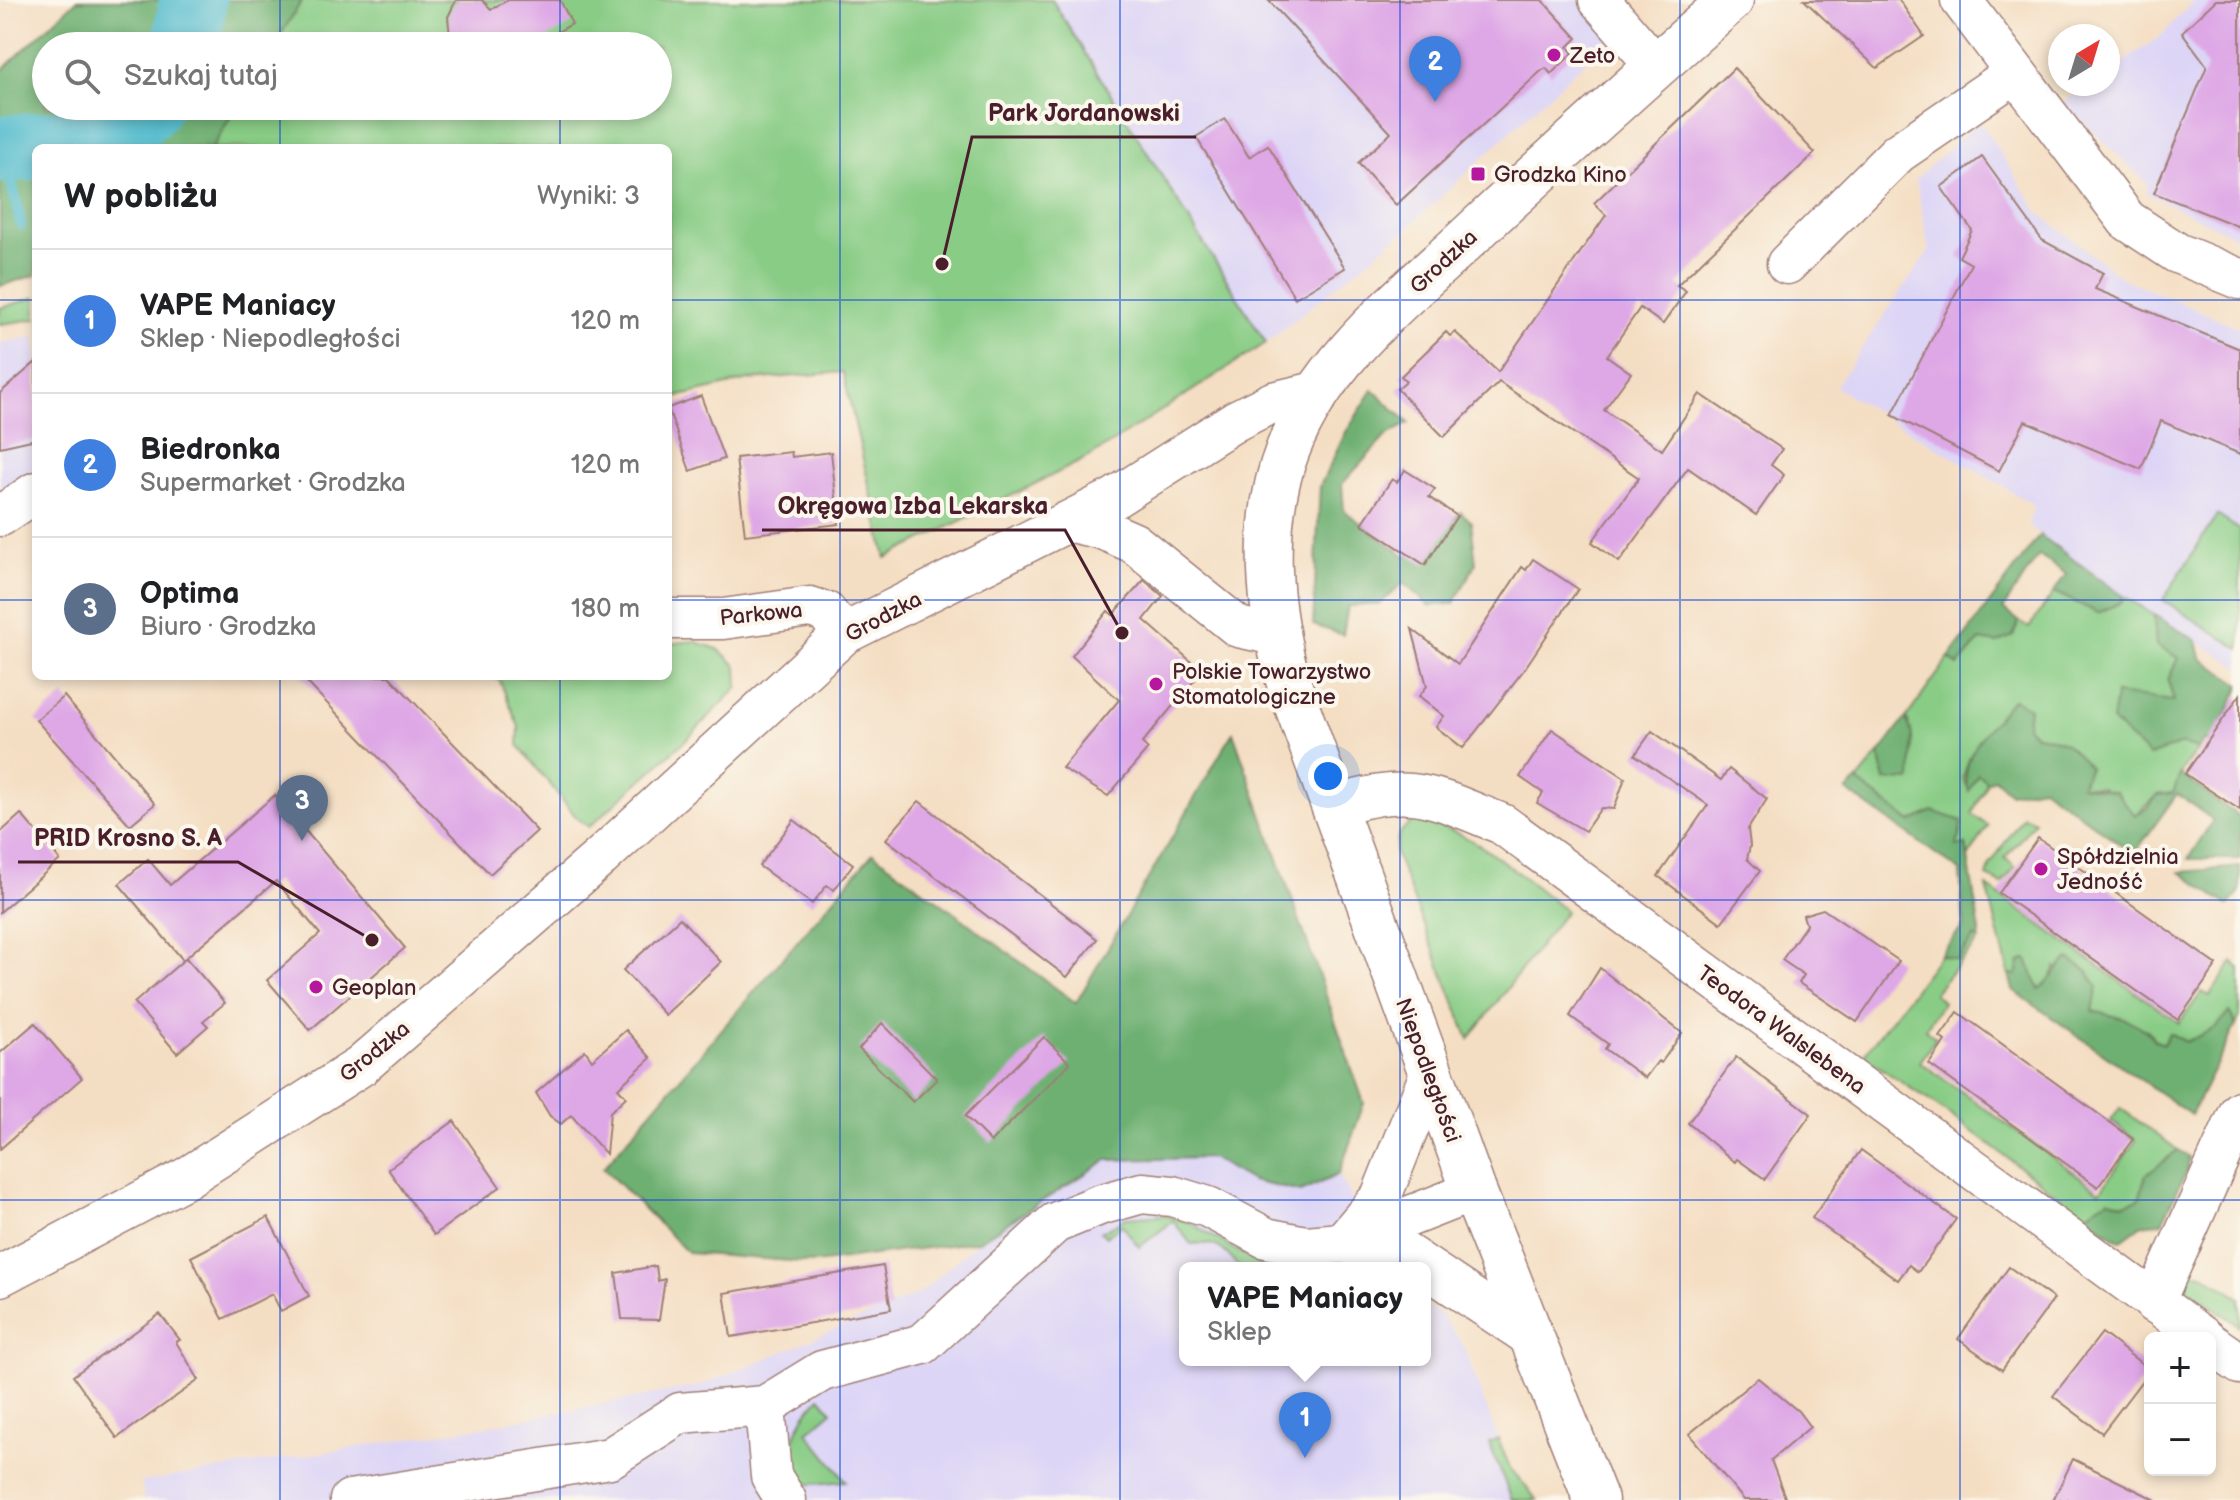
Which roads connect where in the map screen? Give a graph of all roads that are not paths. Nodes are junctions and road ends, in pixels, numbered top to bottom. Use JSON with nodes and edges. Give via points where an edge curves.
{"nodes":[{"id":1,"x":1599,"y":0,"type":"edge"},
{"id":2,"x":1731,"y":0,"type":"edge"},
{"id":3,"x":1961,"y":0,"type":"edge"},
{"id":4,"x":1656,"y":66,"type":"junction"},
{"id":5,"x":2015,"y":73,"type":"junction"},
{"id":6,"x":1787,"y":264,"type":"dead end"},
{"id":7,"x":2240,"y":279,"type":"edge"},
{"id":8,"x":1316,"y":392,"type":"junction"},
{"id":9,"x":32,"y":495,"type":"edge"},
{"id":10,"x":0,"y":516,"type":"edge"},
{"id":11,"x":1071,"y":522,"type":"junction"},
{"id":12,"x":672,"y":619,"type":"edge"},
{"id":13,"x":844,"y":634,"type":"junction"},
{"id":14,"x":1275,"y":635,"type":"junction"},
{"id":15,"x":1334,"y":806,"type":"junction"},
{"id":16,"x":1430,"y":1074,"type":"junction"},
{"id":17,"x":2240,"y":1111,"type":"edge"},
{"id":18,"x":1474,"y":1191,"type":"junction"},
{"id":19,"x":1342,"y":1243,"type":"junction"},
{"id":20,"x":1418,"y":1262,"type":"edge"},
{"id":21,"x":1431,"y":1270,"type":"edge"},
{"id":22,"x":0,"y":1276,"type":"edge"},
{"id":23,"x":2154,"y":1303,"type":"junction"},
{"id":24,"x":2195,"y":1332,"type":"edge"},
{"id":25,"x":1534,"y":1339,"type":"junction"},
{"id":26,"x":2216,"y":1347,"type":"edge"},
{"id":27,"x":2240,"y":1364,"type":"edge"},
{"id":28,"x":765,"y":1406,"type":"junction"},
{"id":29,"x":350,"y":1500,"type":"edge"},
{"id":30,"x":786,"y":1500,"type":"edge"},
{"id":31,"x":1596,"y":1500,"type":"edge"}],
"edges":[{"from":1,"to":4,"type":"street"},
{"from":2,"to":4,"type":"main road","name":"Grodzka"},
{"from":3,"to":5,"type":"street"},
{"from":4,"to":8,"type":"main road","name":"Grodzka","via":[[1423,280],[1341,360]]},
{"from":5,"to":6,"type":"street","via":[[1898,153]]},
{"from":5,"to":7,"type":"street","via":[[2127,220],[2177,253]]},
{"from":8,"to":11,"type":"street","name":"Grodzka","via":[[1273,402],[1235,421]]},
{"from":8,"to":14,"type":"main road","name":"Niepodległości","via":[[1287,450],[1271,517]]},
{"from":9,"to":10,"type":"street"},
{"from":11,"to":13,"type":"street","name":"Grodzka"},
{"from":11,"to":14,"type":"street","via":[[1134,543],[1238,627]]},
{"from":12,"to":13,"type":"street","name":"Parkowa","via":[[723,619],[810,607],[826,612]]},
{"from":13,"to":22,"type":"street","name":"Grodzka","via":[[601,857],[361,1066],[186,1178]]},
{"from":14,"to":15,"type":"main road","name":"Niepodległości"},
{"from":15,"to":16,"type":"main road","name":"Niepodległości"},
{"from":15,"to":23,"type":"street","name":"Teodora Walslebena","via":[[1378,793],[1422,793],[1502,824]]},
{"from":16,"to":18,"type":"main road","name":"Niepodległości"},
{"from":16,"to":19,"type":"street","via":[[1381,1197]]},
{"from":17,"to":23,"type":"street"},
{"from":18,"to":19,"type":"street"},
{"from":18,"to":25,"type":"main road","name":"Niepodległości"},
{"from":19,"to":20,"type":"street","via":[[1405,1253]]},
{"from":19,"to":28,"type":"street","via":[[1306,1246],[1266,1238],[1208,1207],[1172,1196],[1142,1193],[1099,1205],[1055,1223],[923,1344],[822,1371]]},
{"from":21,"to":25,"type":"street"},
{"from":23,"to":24,"type":"street","name":"Teodora Walslebena"},
{"from":25,"to":31,"type":"main road","name":"Niepodległości"},
{"from":26,"to":27,"type":"street"},
{"from":28,"to":29,"type":"street","via":[[680,1413],[610,1458]]},
{"from":28,"to":30,"type":"street","via":[[771,1476]]}]}
